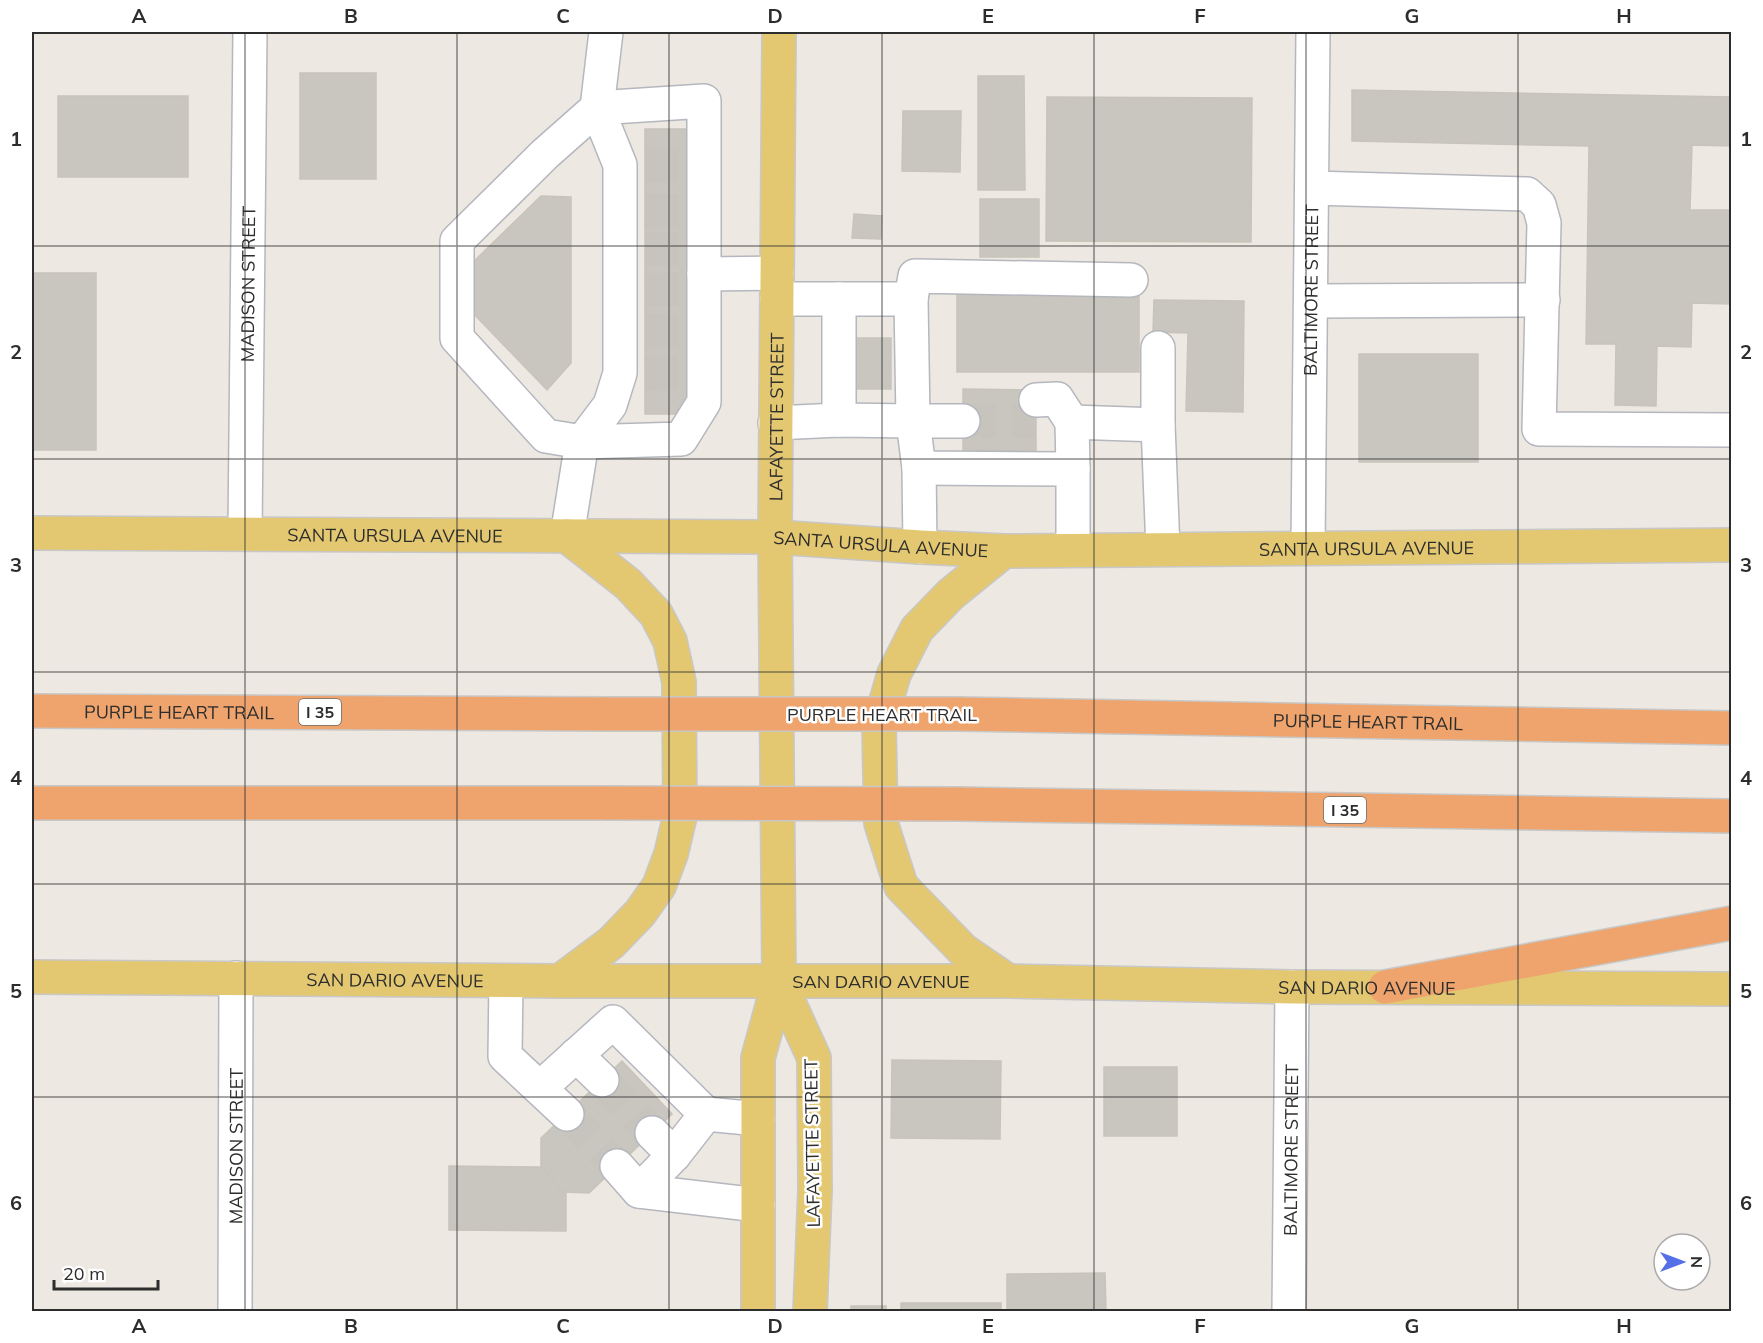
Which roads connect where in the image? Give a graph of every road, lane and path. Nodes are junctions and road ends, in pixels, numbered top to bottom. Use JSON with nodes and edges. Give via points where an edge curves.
{"nodes":[{"id":1,"x":250,"y":32,"type":"edge"},
{"id":2,"x":606,"y":32,"type":"edge"},
{"id":3,"x":779,"y":32,"type":"edge"},
{"id":4,"x":1313,"y":32,"type":"edge"},
{"id":5,"x":597,"y":108,"type":"junction"},
{"id":6,"x":1312,"y":188,"type":"junction"},
{"id":7,"x":700,"y":270,"type":"junction"},
{"id":8,"x":1131,"y":280,"type":"dead end"},
{"id":9,"x":777,"y":286,"type":"junction"},
{"id":10,"x":839,"y":299,"type":"junction"},
{"id":11,"x":911,"y":299,"type":"junction"},
{"id":12,"x":1543,"y":300,"type":"junction"},
{"id":13,"x":1311,"y":301,"type":"junction"},
{"id":14,"x":1158,"y":348,"type":"dead end"},
{"id":15,"x":912,"y":410,"type":"junction"},
{"id":16,"x":963,"y":410,"type":"tunnel mouth"},
{"id":17,"x":1036,"y":410,"type":"tunnel mouth"},
{"id":18,"x":839,"y":420,"type":"junction"},
{"id":19,"x":1072,"y":422,"type":"junction"},
{"id":20,"x":775,"y":423,"type":"junction"},
{"id":21,"x":1158,"y":425,"type":"junction"},
{"id":22,"x":1731,"y":430,"type":"edge"},
{"id":23,"x":582,"y":442,"type":"junction"},
{"id":24,"x":919,"y":468,"type":"junction"},
{"id":25,"x":1073,"y":469,"type":"junction"},
{"id":26,"x":32,"y":533,"type":"edge"},
{"id":27,"x":245,"y":534,"type":"junction"},
{"id":28,"x":567,"y":536,"type":"junction"},
{"id":29,"x":775,"y":537,"type":"junction"},
{"id":30,"x":1731,"y":545,"type":"edge"},
{"id":31,"x":920,"y":548,"type":"junction"},
{"id":32,"x":1308,"y":548,"type":"junction"},
{"id":33,"x":1073,"y":549,"type":"junction"},
{"id":34,"x":1163,"y":549,"type":"junction"},
{"id":35,"x":1004,"y":550,"type":"junction"},
{"id":36,"x":32,"y":711,"type":"edge"},
{"id":37,"x":1731,"y":728,"type":"edge"},
{"id":38,"x":32,"y":803,"type":"edge"},
{"id":39,"x":1731,"y":816,"type":"edge"},
{"id":40,"x":1731,"y":922,"type":"edge"},
{"id":41,"x":32,"y":977,"type":"edge"},
{"id":42,"x":236,"y":978,"type":"junction"},
{"id":43,"x":506,"y":981,"type":"junction"},
{"id":44,"x":560,"y":981,"type":"junction"},
{"id":45,"x":608,"y":981,"type":"junction"},
{"id":46,"x":779,"y":981,"type":"junction"},
{"id":47,"x":1008,"y":981,"type":"junction"},
{"id":48,"x":1292,"y":987,"type":"junction"},
{"id":49,"x":1385,"y":987,"type":"junction"},
{"id":50,"x":1731,"y":989,"type":"edge"},
{"id":51,"x":613,"y":1022,"type":"junction"},
{"id":52,"x":576,"y":1055,"type":"junction"},
{"id":53,"x":602,"y":1080,"type":"tunnel mouth"},
{"id":54,"x":540,"y":1088,"type":"junction"},
{"id":55,"x":567,"y":1114,"type":"tunnel mouth"},
{"id":56,"x":706,"y":1114,"type":"junction"},
{"id":57,"x":758,"y":1119,"type":"junction"},
{"id":58,"x":617,"y":1166,"type":"tunnel mouth"},
{"id":59,"x":639,"y":1191,"type":"junction"},
{"id":60,"x":758,"y":1205,"type":"junction"},
{"id":61,"x":235,"y":1311,"type":"edge"},
{"id":62,"x":758,"y":1311,"type":"edge"},
{"id":63,"x":810,"y":1311,"type":"edge"},
{"id":64,"x":1289,"y":1311,"type":"edge"}],
"edges":[{"from":1,"to":27,"type":"street","name":"MADISON STREET"},
{"from":2,"to":5,"type":"street"},
{"from":3,"to":9,"type":"main road","name":"LAFAYETTE STREET"},
{"from":4,"to":6,"type":"street","name":"BALTIMORE STREET"},
{"from":5,"to":7,"type":"street","via":[[704,101],[699,165]]},
{"from":5,"to":23,"type":"street","via":[[632,165],[632,373]]},
{"from":5,"to":23,"type":"street","via":[[457,241],[458,338],[546,436]]},
{"from":6,"to":12,"type":"street","via":[[1527,194],[1539,205],[1544,223]]},
{"from":6,"to":13,"type":"street","name":"BALTIMORE STREET"},
{"from":7,"to":9,"type":"street"},
{"from":7,"to":23,"type":"street","via":[[699,372],[704,402],[681,439]]},
{"from":8,"to":11,"type":"street","via":[[915,276]]},
{"from":9,"to":10,"type":"street"},
{"from":9,"to":20,"type":"main road","name":"LAFAYETTE STREET"},
{"from":10,"to":11,"type":"street"},
{"from":10,"to":18,"type":"street"},
{"from":11,"to":15,"type":"street"},
{"from":12,"to":13,"type":"street"},
{"from":12,"to":22,"type":"street","via":[[1539,429]]},
{"from":13,"to":32,"type":"street","name":"BALTIMORE STREET"},
{"from":14,"to":21,"type":"street"},
{"from":15,"to":16,"type":"street"},
{"from":15,"to":18,"type":"street"},
{"from":15,"to":24,"type":"street"},
{"from":17,"to":19,"type":"street","via":[[1057,399]]},
{"from":18,"to":20,"type":"street"},
{"from":19,"to":21,"type":"street"},
{"from":19,"to":25,"type":"street"},
{"from":20,"to":29,"type":"main road","name":"LAFAYETTE STREET"},
{"from":21,"to":34,"type":"street"},
{"from":23,"to":28,"type":"street"},
{"from":24,"to":25,"type":"street"},
{"from":24,"to":31,"type":"street"},
{"from":25,"to":33,"type":"street"},
{"from":26,"to":27,"type":"main road","name":"SANTA URSULA AVENUE"},
{"from":27,"to":28,"type":"main road","name":"SANTA URSULA AVENUE"},
{"from":28,"to":29,"type":"main road","name":"SANTA URSULA AVENUE"},
{"from":28,"to":44,"type":"main road","via":[[628,584],[656,614],[670,641],[679,682],[680,816],[659,886],[640,913],[611,943]]},
{"from":29,"to":31,"type":"main road","name":"SANTA URSULA AVENUE"},
{"from":29,"to":46,"type":"main road","name":"LAFAYETTE STREET"},
{"from":30,"to":32,"type":"main road","name":"SANTA URSULA AVENUE"},
{"from":31,"to":35,"type":"main road","name":"SANTA URSULA AVENUE"},
{"from":32,"to":34,"type":"main road","name":"SANTA URSULA AVENUE"},
{"from":33,"to":34,"type":"main road","name":"SANTA URSULA AVENUE"},
{"from":33,"to":35,"type":"main road","name":"SANTA URSULA AVENUE"},
{"from":35,"to":47,"type":"main road","via":[[951,594],[917,629],[894,674],[879,726],[881,823],[901,886],[963,950]]},
{"from":36,"to":37,"type":"highway","name":"PURPLE HEART TRAIL","number":"I 35","bridge":true,"via":[[958,714]]},
{"from":38,"to":39,"type":"highway","number":"I 35","bridge":true,"via":[[958,804]]},
{"from":40,"to":49,"type":"highway"},
{"from":41,"to":42,"type":"main road","name":"SAN DARIO AVENUE"},
{"from":42,"to":43,"type":"main road","name":"SAN DARIO AVENUE"},
{"from":42,"to":61,"type":"street","name":"MADISON STREET"},
{"from":43,"to":44,"type":"main road","name":"SAN DARIO AVENUE"},
{"from":43,"to":54,"type":"street","via":[[505,1056]]},
{"from":44,"to":45,"type":"main road","name":"SAN DARIO AVENUE"},
{"from":45,"to":46,"type":"main road","name":"SAN DARIO AVENUE"},
{"from":45,"to":51,"type":"street"},
{"from":46,"to":47,"type":"main road","name":"SAN DARIO AVENUE"},
{"from":46,"to":57,"type":"main road","name":"LAFAYETTE STREET","via":[[758,1058]]},
{"from":46,"to":63,"type":"main road","name":"LAFAYETTE STREET","via":[[814,1058],[815,1190]]},
{"from":47,"to":48,"type":"main road","name":"SAN DARIO AVENUE"},
{"from":48,"to":49,"type":"main road","name":"SAN DARIO AVENUE"},
{"from":48,"to":64,"type":"street","name":"BALTIMORE STREET"},
{"from":49,"to":50,"type":"main road","name":"SAN DARIO AVENUE"},
{"from":51,"to":52,"type":"street"},
{"from":51,"to":56,"type":"street"},
{"from":52,"to":53,"type":"street"},
{"from":52,"to":54,"type":"street"},
{"from":54,"to":55,"type":"street"},
{"from":56,"to":57,"type":"street"},
{"from":56,"to":59,"type":"street","via":[[663,1144]]},
{"from":57,"to":60,"type":"main road","name":"LAFAYETTE STREET"},
{"from":58,"to":59,"type":"street"},
{"from":59,"to":60,"type":"street"},
{"from":60,"to":62,"type":"main road","name":"LAFAYETTE STREET"}]}
